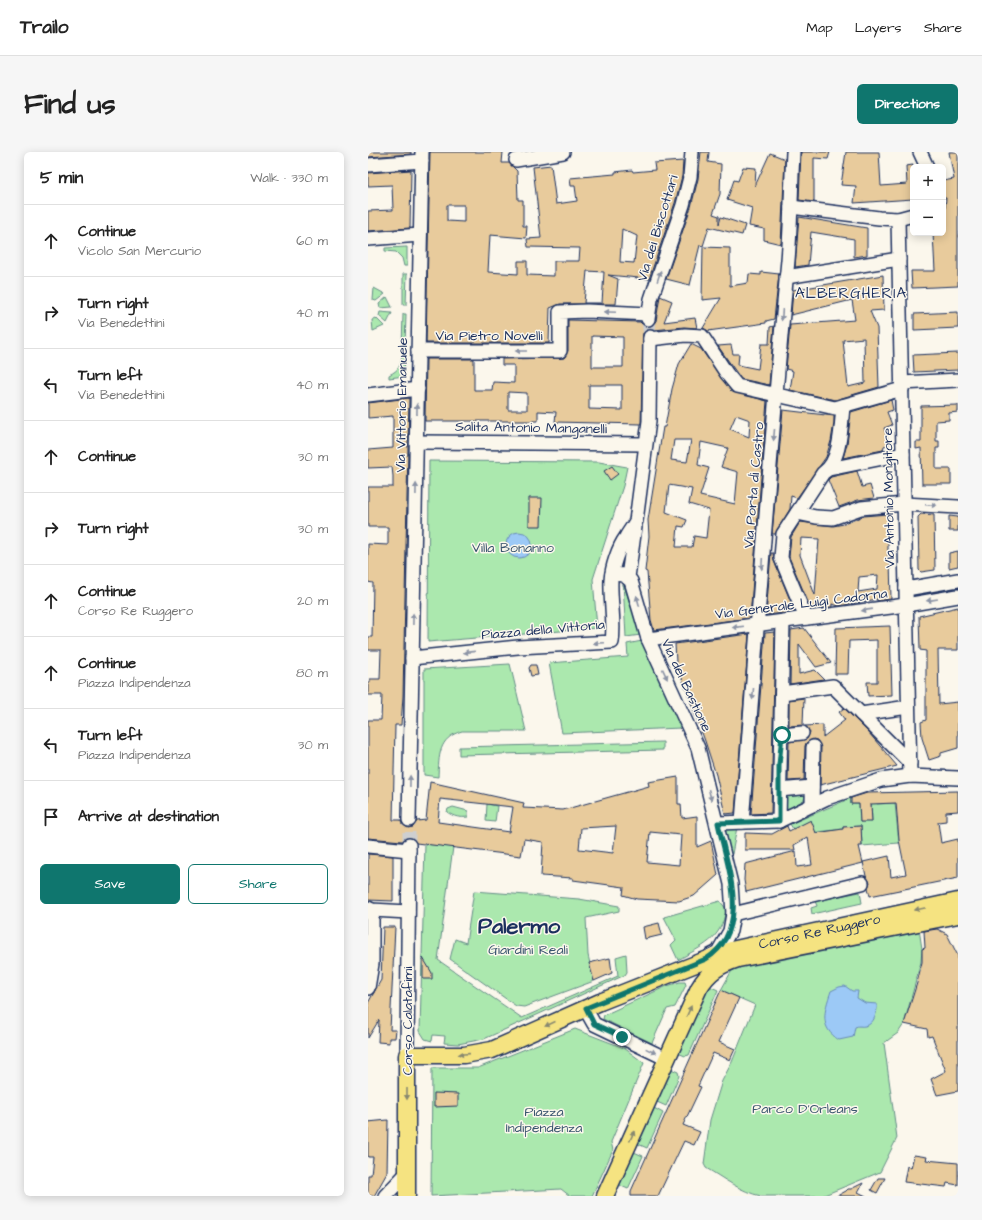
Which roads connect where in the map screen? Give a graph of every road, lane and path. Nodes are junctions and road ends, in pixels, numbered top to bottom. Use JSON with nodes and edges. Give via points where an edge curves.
{"nodes":[{"id":1,"x":692,"y":152,"type":"edge"},
{"id":2,"x":793,"y":152,"type":"edge"},
{"id":3,"x":920,"y":152,"type":"edge"},
{"id":4,"x":561,"y":153,"type":"edge"},
{"id":5,"x":422,"y":156,"type":"edge"},
{"id":6,"x":516,"y":160,"type":"dead end"},
{"id":7,"x":926,"y":164,"type":"edge"},
{"id":8,"x":368,"y":165,"type":"edge"},
{"id":9,"x":791,"y":207,"type":"junction"},
{"id":10,"x":910,"y":216,"type":"edge"},
{"id":11,"x":898,"y":219,"type":"junction"},
{"id":12,"x":420,"y":236,"type":"junction"},
{"id":13,"x":368,"y":239,"type":"edge"},
{"id":14,"x":899,"y":259,"type":"junction"},
{"id":15,"x":786,"y":276,"type":"junction"},
{"id":16,"x":418,"y":351,"type":"junction"},
{"id":17,"x":560,"y":351,"type":"joint"},
{"id":18,"x":958,"y":380,"type":"edge"},
{"id":19,"x":902,"y":386,"type":"junction"},
{"id":20,"x":418,"y":390,"type":"junction"},
{"id":21,"x":368,"y":395,"type":"edge"},
{"id":22,"x":777,"y":396,"type":"junction"},
{"id":23,"x":842,"y":406,"type":"junction"},
{"id":24,"x":417,"y":442,"type":"junction"},
{"id":25,"x":645,"y":444,"type":"junction"},
{"id":26,"x":903,"y":454,"type":"junction"},
{"id":27,"x":829,"y":469,"type":"junction"},
{"id":28,"x":904,"y":504,"type":"junction"},
{"id":29,"x":958,"y":507,"type":"edge"},
{"id":30,"x":798,"y":513,"type":"junction"},
{"id":31,"x":636,"y":521,"type":"junction"},
{"id":32,"x":612,"y":574,"type":"junction"},
{"id":33,"x":628,"y":577,"type":"junction"},
{"id":34,"x":958,"y":580,"type":"edge"},
{"id":35,"x":906,"y":589,"type":"junction"},
{"id":36,"x":958,"y":596,"type":"edge"},
{"id":37,"x":906,"y":605,"type":"junction"},
{"id":38,"x":806,"y":618,"type":"junction"},
{"id":39,"x":783,"y":621,"type":"junction"},
{"id":40,"x":758,"y":624,"type":"junction"},
{"id":41,"x":648,"y":639,"type":"junction"},
{"id":42,"x":412,"y":658,"type":"junction"},
{"id":43,"x":782,"y":693,"type":"junction"},
{"id":44,"x":908,"y":707,"type":"junction"},
{"id":45,"x":861,"y":714,"type":"junction"},
{"id":46,"x":802,"y":732,"type":"dead end"},
{"id":47,"x":782,"y":735,"type":"junction"},
{"id":48,"x":813,"y":747,"type":"dead end"},
{"id":49,"x":910,"y":763,"type":"junction"},
{"id":50,"x":910,"y":776,"type":"junction"},
{"id":51,"x":958,"y":778,"type":"edge"},
{"id":52,"x":812,"y":787,"type":"junction"},
{"id":53,"x":779,"y":790,"type":"junction"},
{"id":54,"x":812,"y":805,"type":"junction"},
{"id":55,"x":779,"y":817,"type":"junction"},
{"id":56,"x":409,"y":820,"type":"tunnel mouth"},
{"id":57,"x":742,"y":822,"type":"junction"},
{"id":58,"x":718,"y":823,"type":"junction"},
{"id":59,"x":368,"y":846,"type":"edge"},
{"id":60,"x":862,"y":884,"type":"dead end"},
{"id":61,"x":958,"y":902,"type":"edge"},
{"id":62,"x":370,"y":909,"type":"edge"},
{"id":63,"x":408,"y":912,"type":"junction"},
{"id":64,"x":733,"y":914,"type":"junction"},
{"id":65,"x":956,"y":919,"type":"edge"},
{"id":66,"x":706,"y":959,"type":"junction"},
{"id":67,"x":684,"y":970,"type":"junction"},
{"id":68,"x":368,"y":988,"type":"edge"},
{"id":69,"x":699,"y":988,"type":"junction"},
{"id":70,"x":586,"y":1008,"type":"junction"},
{"id":71,"x":407,"y":1055,"type":"junction"},
{"id":72,"x":667,"y":1059,"type":"junction"},
{"id":73,"x":616,"y":1172,"type":"junction"},
{"id":74,"x":407,"y":1173,"type":"junction"},
{"id":75,"x":385,"y":1196,"type":"edge"},
{"id":76,"x":407,"y":1196,"type":"edge"},
{"id":77,"x":605,"y":1196,"type":"edge"},
{"id":78,"x":615,"y":1196,"type":"edge"}],
"edges":[{"from":1,"to":17,"type":"street","name":"Via dei Biscottari","via":[[690,177],[651,299],[648,316],[587,311],[560,312]]},
{"from":2,"to":9,"type":"street","name":"Via Porta di Castro"},
{"from":3,"to":7,"type":"street"},
{"from":4,"to":6,"type":"street"},
{"from":5,"to":8,"type":"street"},
{"from":5,"to":12,"type":"street","name":"Via Vittorio Emanuele"},
{"from":9,"to":11,"type":"street"},
{"from":9,"to":15,"type":"street","name":"Via Porta di Castro"},
{"from":10,"to":11,"type":"street"},
{"from":11,"to":14,"type":"street","name":"Via Antonio Mongitore"},
{"from":12,"to":13,"type":"street"},
{"from":12,"to":16,"type":"street","name":"Via Vittorio Emanuele"},
{"from":14,"to":15,"type":"street"},
{"from":14,"to":19,"type":"street","name":"Via Antonio Mongitore"},
{"from":15,"to":22,"type":"street","name":"Via Porta di Castro","one_way":true},
{"from":17,"to":16,"type":"street","name":"Via Pietro Novelli","one_way":true},
{"from":16,"to":20,"type":"street","name":"Via Vittorio Emanuele"},
{"from":18,"to":19,"type":"street"},
{"from":19,"to":23,"type":"street"},
{"from":19,"to":26,"type":"street","name":"Via Antonio Mongitore"},
{"from":20,"to":21,"type":"street"},
{"from":24,"to":20,"type":"street","name":"Via Vittorio Emanuele","one_way":true},
{"from":22,"to":23,"type":"street","via":[[835,408]]},
{"from":22,"to":25,"type":"street","via":[[737,386],[726,374],[702,336],[650,338]]},
{"from":22,"to":40,"type":"street","name":"Via Porta di Castro","one_way":true},
{"from":23,"to":27,"type":"street","via":[[835,460]]},
{"from":24,"to":25,"type":"street","name":"Salita Antonio Manganelli"},
{"from":42,"to":24,"type":"street","name":"Via Vittorio Emanuele","one_way":true},
{"from":25,"to":31,"type":"street"},
{"from":26,"to":27,"type":"street"},
{"from":26,"to":28,"type":"street","name":"Via Antonio Mongitore"},
{"from":27,"to":30,"type":"street","via":[[823,473]]},
{"from":28,"to":29,"type":"street","one_way":true},
{"from":28,"to":30,"type":"street","via":[[861,508],[833,518],[816,518]]},
{"from":28,"to":35,"type":"street","name":"Via Antonio Mongitore"},
{"from":30,"to":38,"type":"street","via":[[794,515],[783,534],[781,558]]},
{"from":31,"to":32,"type":"street","via":[[625,537]]},
{"from":31,"to":33,"type":"street"},
{"from":32,"to":33,"type":"street"},
{"from":32,"to":42,"type":"street","name":"Piazza della Vittoria","one_way":true,"via":[[612,642],[518,647]]},
{"from":41,"to":33,"type":"street","name":"Via del Bastione","one_way":true,"via":[[635,591]]},
{"from":34,"to":35,"type":"street"},
{"from":35,"to":37,"type":"street","name":"Via Antonio Mongitore"},
{"from":36,"to":37,"type":"street","name":"Via Generale Luigi Cadorna","one_way":true},
{"from":37,"to":38,"type":"street","name":"Via Generale Luigi Cadorna","one_way":true},
{"from":37,"to":44,"type":"street","name":"Via Antonio Mongitore"},
{"from":38,"to":39,"type":"street","name":"Via Generale Luigi Cadorna"},
{"from":39,"to":40,"type":"street","name":"Via Generale Luigi Cadorna"},
{"from":39,"to":43,"type":"street"},
{"from":40,"to":41,"type":"street","name":"Via Generale Luigi Cadorna","one_way":true},
{"from":40,"to":57,"type":"street","name":"Via Porta di Castro","one_way":true},
{"from":41,"to":58,"type":"street","name":"Via del Bastione","one_way":true,"via":[[694,736]]},
{"from":56,"to":42,"type":"street","name":"Via Vittorio Emanuele","one_way":true},
{"from":43,"to":45,"type":"street","via":[[833,686]]},
{"from":43,"to":47,"type":"street"},
{"from":44,"to":45,"type":"street"},
{"from":44,"to":49,"type":"street","name":"Via Antonio Mongitore"},
{"from":45,"to":49,"type":"street"},
{"from":46,"to":47,"type":"street"},
{"from":47,"to":53,"type":"street"},
{"from":48,"to":52,"type":"street"},
{"from":49,"to":50,"type":"street","name":"Via Antonio Mongitore"},
{"from":50,"to":51,"type":"street"},
{"from":50,"to":54,"type":"street","via":[[881,780],[847,790]]},
{"from":52,"to":53,"type":"street"},
{"from":52,"to":54,"type":"street"},
{"from":53,"to":55,"type":"street"},
{"from":54,"to":55,"type":"street"},
{"from":55,"to":57,"type":"street"},
{"from":57,"to":58,"type":"street"},
{"from":58,"to":64,"type":"street","name":"Via del Bastione","via":[[731,884]]},
{"from":59,"to":63,"type":"street","name":"Corso Calatafimi","via":[[409,848]]},
{"from":60,"to":64,"type":"street"},
{"from":61,"to":66,"type":"main road","name":"Corso Re Ruggero","one_way":true,"via":[[750,945]]},
{"from":62,"to":63,"type":"street"},
{"from":62,"to":68,"type":"street","via":[[372,964]]},
{"from":63,"to":71,"type":"street","name":"Corso Calatafimi"},
{"from":64,"to":66,"type":"street","name":"Via del Bastione","via":[[730,931],[724,943],[718,952]]},
{"from":65,"to":69,"type":"main road","name":"Corso Re Ruggero","via":[[738,959],[716,968],[704,979]]},
{"from":66,"to":67,"type":"main road","name":"Corso Re Ruggero"},
{"from":67,"to":69,"type":"main road","via":[[697,972]]},
{"from":67,"to":70,"type":"main road"},
{"from":72,"to":69,"type":"main road","one_way":true},
{"from":70,"to":71,"type":"main road","one_way":true,"via":[[492,1050],[464,1055]]},
{"from":70,"to":72,"type":"street","one_way":true,"via":[[594,1024]]},
{"from":71,"to":74,"type":"main road","name":"Corso Calatafimi","one_way":true},
{"from":73,"to":72,"type":"main road","one_way":true},
{"from":73,"to":77,"type":"main road"},
{"from":73,"to":78,"type":"street"},
{"from":74,"to":75,"type":"street"},
{"from":74,"to":76,"type":"main road","name":"Corso Calatafimi"}]}
